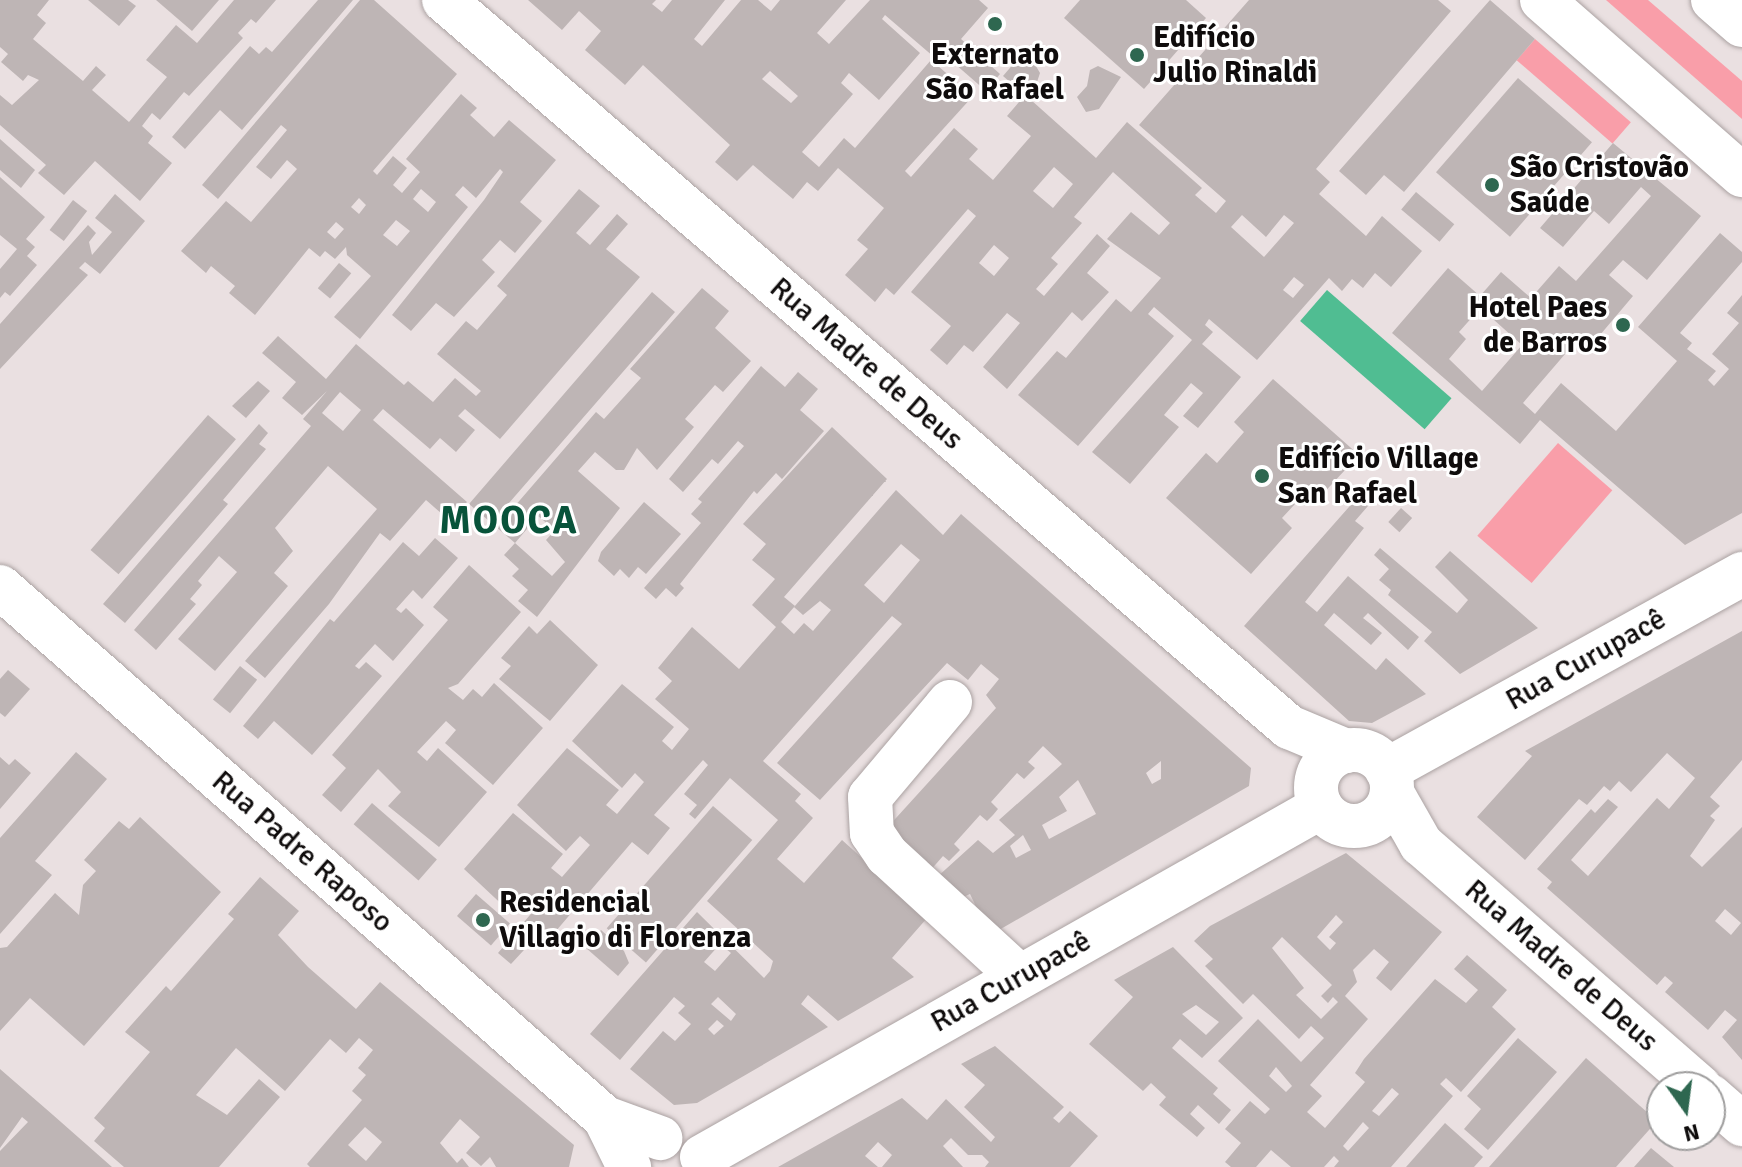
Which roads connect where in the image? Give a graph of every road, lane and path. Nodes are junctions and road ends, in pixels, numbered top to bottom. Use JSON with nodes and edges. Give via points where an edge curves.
{"nodes":[{"id":1,"x":444,"y":0,"type":"edge"},
{"id":2,"x":1542,"y":0,"type":"edge"},
{"id":3,"x":1713,"y":0,"type":"edge"},
{"id":4,"x":1742,"y":25,"type":"edge"},
{"id":5,"x":1742,"y":175,"type":"edge"},
{"id":6,"x":1742,"y":574,"type":"edge"},
{"id":7,"x":0,"y":587,"type":"edge"},
{"id":8,"x":950,"y":702,"type":"dead end"},
{"id":9,"x":1289,"y":727,"type":"junction"},
{"id":10,"x":1346,"y":751,"type":"junction"},
{"id":11,"x":1389,"y":781,"type":"junction"},
{"id":12,"x":1319,"y":796,"type":"junction"},
{"id":13,"x":1362,"y":825,"type":"junction"},
{"id":14,"x":1421,"y":844,"type":"junction"},
{"id":15,"x":1020,"y":977,"type":"junction"},
{"id":16,"x":1682,"y":1071,"type":"edge"},
{"id":17,"x":1726,"y":1110,"type":"edge"},
{"id":18,"x":1742,"y":1124,"type":"edge"},
{"id":19,"x":640,"y":1157,"type":"edge"},
{"id":20,"x":704,"y":1162,"type":"edge"}],
"edges":[{"from":1,"to":9,"type":"street","name":"Rua Madre de Deus"},
{"from":2,"to":5,"type":"street"},
{"from":3,"to":4,"type":"street"},
{"from":6,"to":11,"type":"street","name":"Rua Curupacê"},
{"from":7,"to":19,"type":"street","name":"Rua Padre Raposo","via":[[605,1118]]},
{"from":8,"to":15,"type":"street","via":[[870,797],[872,833],[887,855]]},
{"from":9,"to":10,"type":"street","name":"Rua Madre de Deus"},
{"from":9,"to":12,"type":"street","name":"Rua Madre de Deus"},
{"from":10,"to":11,"type":"street","via":[[1370,754]]},
{"from":10,"to":12,"type":"street","via":[[1326,763]]},
{"from":11,"to":13,"type":"street","via":[[1382,814]]},
{"from":11,"to":14,"type":"street","name":"Rua Madre de Deus"},
{"from":12,"to":13,"type":"street","via":[[1339,823]]},
{"from":12,"to":15,"type":"street","name":"Rua Curupacê"},
{"from":13,"to":14,"type":"street","name":"Rua Madre de Deus"},
{"from":14,"to":16,"type":"street","name":"Rua Madre de Deus"},
{"from":15,"to":20,"type":"street","name":"Rua Curupacê"},
{"from":17,"to":18,"type":"street"},
{"from":19,"to":20,"type":"street","via":[[684,1141]]}]}
